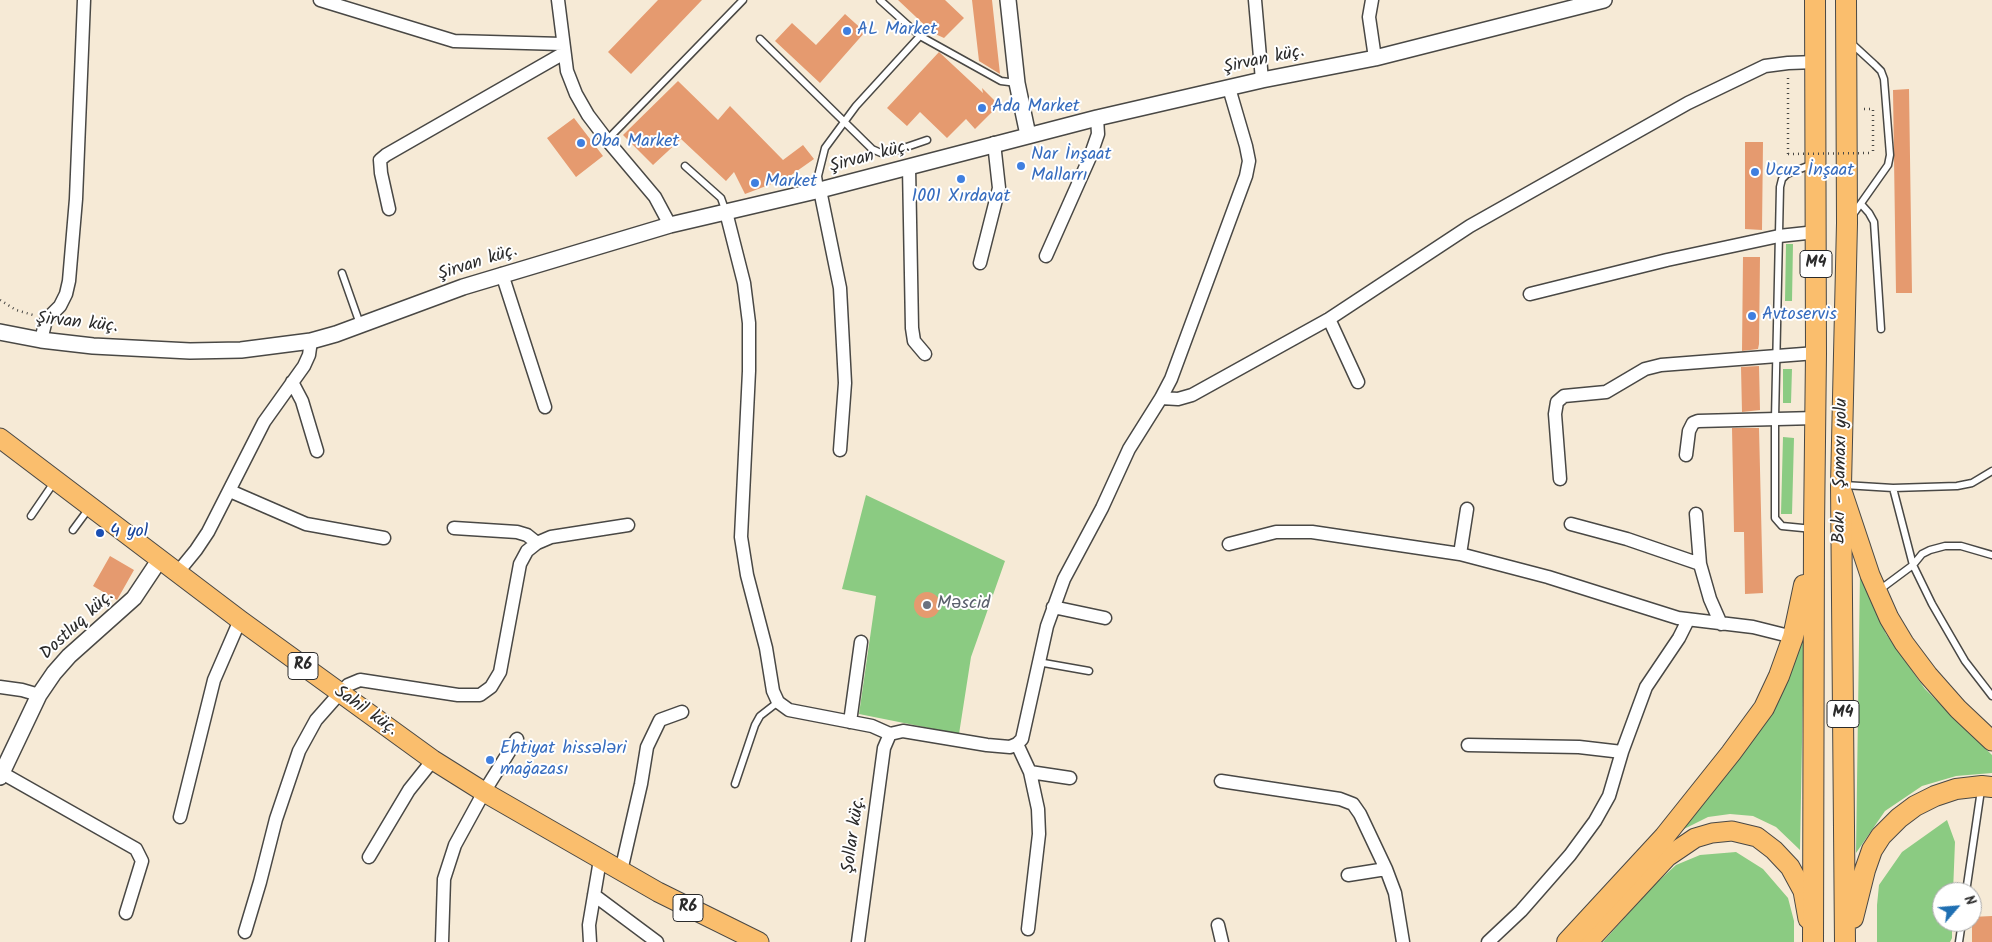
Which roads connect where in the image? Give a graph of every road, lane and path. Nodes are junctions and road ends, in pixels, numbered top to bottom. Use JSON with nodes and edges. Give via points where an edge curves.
{"nodes":[{"id":1,"x":84,"y":0,"type":"edge"},
{"id":2,"x":320,"y":0,"type":"edge"},
{"id":3,"x":558,"y":0,"type":"edge"},
{"id":4,"x":743,"y":0,"type":"edge"},
{"id":5,"x":880,"y":0,"type":"edge"},
{"id":6,"x":1008,"y":0,"type":"edge"},
{"id":7,"x":1255,"y":0,"type":"edge"},
{"id":8,"x":1372,"y":0,"type":"edge"},
{"id":9,"x":1604,"y":0,"type":"edge"},
{"id":10,"x":1815,"y":0,"type":"edge"},
{"id":11,"x":1846,"y":0,"type":"edge"},
{"id":12,"x":920,"y":36,"type":"junction"},
{"id":13,"x":1846,"y":38,"type":"junction"},
{"id":14,"x":760,"y":39,"type":"dead end"},
{"id":15,"x":563,"y":49,"type":"junction"},
{"id":16,"x":1375,"y":58,"type":"junction"},
{"id":17,"x":1816,"y":62,"type":"junction"},
{"id":18,"x":1788,"y":63,"type":"junction"},
{"id":19,"x":1262,"y":80,"type":"junction"},
{"id":20,"x":1017,"y":83,"type":"junction"},
{"id":21,"x":1229,"y":88,"type":"junction"},
{"id":22,"x":1873,"y":109,"type":"dead end"},
{"id":23,"x":1097,"y":118,"type":"junction"},
{"id":24,"x":843,"y":121,"type":"junction"},
{"id":25,"x":1028,"y":135,"type":"junction"},
{"id":26,"x":607,"y":140,"type":"junction"},
{"id":27,"x":927,"y":140,"type":"dead end"},
{"id":28,"x":994,"y":143,"type":"junction"},
{"id":29,"x":1816,"y":163,"type":"junction"},
{"id":30,"x":685,"y":166,"type":"dead end"},
{"id":31,"x":909,"y":167,"type":"junction"},
{"id":32,"x":820,"y":190,"type":"junction"},
{"id":33,"x":1861,"y":204,"type":"junction"},
{"id":34,"x":389,"y":209,"type":"dead end"},
{"id":35,"x":726,"y":212,"type":"junction"},
{"id":36,"x":1847,"y":223,"type":"junction"},
{"id":37,"x":670,"y":225,"type":"junction"},
{"id":38,"x":1816,"y":232,"type":"junction"},
{"id":39,"x":1779,"y":236,"type":"junction"},
{"id":40,"x":1046,"y":256,"type":"dead end"},
{"id":41,"x":980,"y":263,"type":"dead end"},
{"id":42,"x":342,"y":273,"type":"dead end"},
{"id":43,"x":502,"y":274,"type":"junction"},
{"id":44,"x":1530,"y":294,"type":"dead end"},
{"id":45,"x":0,"y":300,"type":"edge"},
{"id":46,"x":1329,"y":319,"type":"junction"},
{"id":47,"x":46,"y":320,"type":"junction"},
{"id":48,"x":361,"y":325,"type":"junction"},
{"id":49,"x":1881,"y":329,"type":"dead end"},
{"id":50,"x":0,"y":332,"type":"edge"},
{"id":51,"x":41,"y":340,"type":"junction"},
{"id":52,"x":311,"y":341,"type":"junction"},
{"id":53,"x":924,"y":354,"type":"dead end"},
{"id":54,"x":1816,"y":354,"type":"junction"},
{"id":55,"x":1776,"y":356,"type":"junction"},
{"id":56,"x":292,"y":382,"type":"junction"},
{"id":57,"x":1358,"y":382,"type":"dead end"},
{"id":58,"x":1161,"y":398,"type":"junction"},
{"id":59,"x":545,"y":406,"type":"dead end"},
{"id":60,"x":1816,"y":418,"type":"junction"},
{"id":61,"x":1775,"y":419,"type":"junction"},
{"id":62,"x":0,"y":438,"type":"edge"},
{"id":63,"x":840,"y":450,"type":"dead end"},
{"id":64,"x":317,"y":451,"type":"dead end"},
{"id":65,"x":1686,"y":455,"type":"dead end"},
{"id":66,"x":1992,"y":471,"type":"edge"},
{"id":67,"x":1560,"y":479,"type":"dead end"},
{"id":68,"x":56,"y":480,"type":"junction"},
{"id":69,"x":1841,"y":485,"type":"junction"},
{"id":70,"x":1893,"y":488,"type":"junction"},
{"id":71,"x":230,"y":491,"type":"junction"},
{"id":72,"x":91,"y":506,"type":"junction"},
{"id":73,"x":1467,"y":509,"type":"dead end"},
{"id":74,"x":1696,"y":514,"type":"dead end"},
{"id":75,"x":31,"y":516,"type":"dead end"},
{"id":76,"x":1571,"y":524,"type":"dead end"},
{"id":77,"x":628,"y":525,"type":"dead end"},
{"id":78,"x":454,"y":528,"type":"dead end"},
{"id":79,"x":1814,"y":529,"type":"junction"},
{"id":80,"x":73,"y":530,"type":"dead end"},
{"id":81,"x":384,"y":538,"type":"dead end"},
{"id":82,"x":537,"y":543,"type":"junction"},
{"id":83,"x":1229,"y":544,"type":"dead end"},
{"id":84,"x":1460,"y":554,"type":"junction"},
{"id":85,"x":1992,"y":555,"type":"edge"},
{"id":86,"x":160,"y":559,"type":"junction"},
{"id":87,"x":1700,"y":564,"type":"junction"},
{"id":88,"x":1913,"y":565,"type":"junction"},
{"id":89,"x":178,"y":572,"type":"junction"},
{"id":90,"x":1877,"y":592,"type":"junction"},
{"id":91,"x":1053,"y":607,"type":"junction"},
{"id":92,"x":1105,"y":618,"type":"dead end"},
{"id":93,"x":240,"y":620,"type":"junction"},
{"id":94,"x":1688,"y":620,"type":"junction"},
{"id":95,"x":1721,"y":624,"type":"junction"},
{"id":96,"x":1793,"y":637,"type":"junction"},
{"id":97,"x":861,"y":642,"type":"dead end"},
{"id":98,"x":1038,"y":662,"type":"junction"},
{"id":99,"x":1089,"y":671,"type":"dead end"},
{"id":100,"x":0,"y":688,"type":"edge"},
{"id":101,"x":339,"y":694,"type":"junction"},
{"id":102,"x":39,"y":695,"type":"junction"},
{"id":103,"x":1992,"y":696,"type":"edge"},
{"id":104,"x":778,"y":702,"type":"junction"},
{"id":105,"x":682,"y":712,"type":"dead end"},
{"id":106,"x":850,"y":722,"type":"junction"},
{"id":107,"x":890,"y":734,"type":"junction"},
{"id":108,"x":517,"y":739,"type":"dead end"},
{"id":109,"x":1992,"y":741,"type":"edge"},
{"id":110,"x":1017,"y":744,"type":"junction"},
{"id":111,"x":1468,"y":745,"type":"dead end"},
{"id":112,"x":1622,"y":752,"type":"junction"},
{"id":113,"x":433,"y":760,"type":"junction"},
{"id":114,"x":1030,"y":772,"type":"junction"},
{"id":115,"x":1,"y":775,"type":"edge"},
{"id":116,"x":1070,"y":778,"type":"dead end"},
{"id":117,"x":1221,"y":781,"type":"dead end"},
{"id":118,"x":735,"y":784,"type":"dead end"},
{"id":119,"x":1987,"y":786,"type":"edge"},
{"id":120,"x":484,"y":792,"type":"junction"},
{"id":121,"x":180,"y":817,"type":"dead end"},
{"id":122,"x":369,"y":857,"type":"dead end"},
{"id":123,"x":600,"y":860,"type":"junction"},
{"id":124,"x":1386,"y":869,"type":"junction"},
{"id":125,"x":621,"y":871,"type":"junction"},
{"id":126,"x":1348,"y":875,"type":"dead end"},
{"id":127,"x":1968,"y":882,"type":"edge"},
{"id":128,"x":594,"y":895,"type":"junction"},
{"id":129,"x":126,"y":913,"type":"dead end"},
{"id":130,"x":1218,"y":925,"type":"dead end"},
{"id":131,"x":1028,"y":928,"type":"dead end"},
{"id":132,"x":245,"y":932,"type":"dead end"},
{"id":133,"x":442,"y":942,"type":"edge"},
{"id":134,"x":590,"y":942,"type":"edge"},
{"id":135,"x":657,"y":942,"type":"edge"},
{"id":136,"x":758,"y":942,"type":"edge"},
{"id":137,"x":858,"y":942,"type":"edge"},
{"id":138,"x":1222,"y":942,"type":"edge"},
{"id":139,"x":1403,"y":942,"type":"edge"},
{"id":140,"x":1488,"y":942,"type":"edge"},
{"id":141,"x":1568,"y":942,"type":"edge"},
{"id":142,"x":1588,"y":942,"type":"edge"},
{"id":143,"x":1813,"y":942,"type":"edge"},
{"id":144,"x":1846,"y":942,"type":"edge"}],
"edges":[{"from":1,"to":47,"type":"street","via":[[76,199],[69,281],[60,306]]},
{"from":2,"to":15,"type":"street","via":[[454,41]]},
{"from":3,"to":15,"type":"street"},
{"from":4,"to":26,"type":"lane"},
{"from":5,"to":12,"type":"lane"},
{"from":6,"to":20,"type":"street"},
{"from":7,"to":19,"type":"street"},
{"from":8,"to":16,"type":"street","via":[[1369,16]]},
{"from":9,"to":16,"type":"street","name":"Şirvan küç."},
{"from":10,"to":17,"type":"highway","name":"Bakı - Şamaxı yolu","number":"M4"},
{"from":11,"to":13,"type":"highway","name":"Bakı - Şamaxı yolu","number":"M4"},
{"from":12,"to":20,"type":"lane","via":[[1001,81]]},
{"from":12,"to":24,"type":"lane"},
{"from":13,"to":33,"type":"lane","via":[[1881,71],[1884,80],[1890,155],[1888,165]]},
{"from":13,"to":36,"type":"highway","name":"Bakı - Şamaxı yolu","number":"M4"},
{"from":14,"to":24,"type":"lane"},
{"from":15,"to":26,"type":"street","via":[[576,94]]},
{"from":15,"to":34,"type":"street","via":[[386,154],[380,160]]},
{"from":16,"to":19,"type":"street","name":"Şirvan küç."},
{"from":17,"to":18,"type":"street"},
{"from":17,"to":29,"type":"highway","name":"Bakı - Şamaxı yolu","number":"M4"},
{"from":18,"to":22,"type":"path","bridge":true,"via":[[1788,154],[1873,153]]},
{"from":18,"to":46,"type":"street","via":[[1766,66],[1688,103],[1470,226]]},
{"from":19,"to":21,"type":"street","name":"Şirvan küç."},
{"from":20,"to":25,"type":"street"},
{"from":21,"to":23,"type":"street","name":"Şirvan küç."},
{"from":21,"to":58,"type":"street","via":[[1249,161],[1246,176],[1171,379]]},
{"from":23,"to":25,"type":"street","name":"Şirvan küç."},
{"from":23,"to":40,"type":"street","via":[[1098,134],[1090,157]]},
{"from":24,"to":27,"type":"lane","via":[[872,150],[881,153]]},
{"from":24,"to":32,"type":"lane","via":[[826,148],[818,176]]},
{"from":25,"to":28,"type":"street","name":"Şirvan küç."},
{"from":26,"to":37,"type":"street","via":[[655,197]]},
{"from":28,"to":31,"type":"street","name":"Şirvan küç."},
{"from":28,"to":41,"type":"street","via":[[999,188]]},
{"from":29,"to":38,"type":"highway","name":"Bakı - Şamaxı yolu","number":"M4"},
{"from":29,"to":39,"type":"lane","via":[[1782,179]]},
{"from":30,"to":35,"type":"lane","via":[[721,198]]},
{"from":31,"to":32,"type":"street","name":"Şirvan küç."},
{"from":31,"to":53,"type":"street","via":[[912,328],[914,340]]},
{"from":32,"to":35,"type":"street","name":"Şirvan küç."},
{"from":32,"to":63,"type":"street","via":[[840,288],[845,383]]},
{"from":33,"to":36,"type":"lane"},
{"from":33,"to":49,"type":"lane","via":[[1874,222]]},
{"from":35,"to":37,"type":"street","name":"Şirvan küç."},
{"from":35,"to":104,"type":"street","via":[[744,283],[748,324],[749,370],[741,537]]},
{"from":36,"to":69,"type":"highway","name":"Bakı - Şamaxı yolu","number":"M4"},
{"from":37,"to":43,"type":"street","name":"Şirvan küç."},
{"from":38,"to":39,"type":"street"},
{"from":38,"to":54,"type":"highway","name":"Bakı - Şamaxı yolu","number":"M4"},
{"from":39,"to":44,"type":"street"},
{"from":39,"to":55,"type":"lane"},
{"from":42,"to":48,"type":"lane"},
{"from":43,"to":48,"type":"street","name":"Şirvan küç."},
{"from":43,"to":59,"type":"street"},
{"from":45,"to":47,"type":"path","via":[[16,310]]},
{"from":46,"to":57,"type":"street"},
{"from":46,"to":58,"type":"street","via":[[1192,395],[1178,399]]},
{"from":47,"to":51,"type":"street"},
{"from":48,"to":52,"type":"street","name":"Şirvan küç."},
{"from":50,"to":51,"type":"street","name":"Şirvan küç."},
{"from":51,"to":52,"type":"street","name":"Şirvan küç.","via":[[190,351],[278,347]]},
{"from":52,"to":56,"type":"street","via":[[304,366]]},
{"from":54,"to":55,"type":"street"},
{"from":54,"to":60,"type":"highway","name":"Bakı - Şamaxı yolu","number":"M4"},
{"from":55,"to":61,"type":"lane"},
{"from":55,"to":67,"type":"street","via":[[1661,365],[1645,369],[1606,392],[1564,396],[1557,402],[1555,414]]},
{"from":56,"to":64,"type":"street","via":[[302,400]]},
{"from":56,"to":71,"type":"street","via":[[264,422]]},
{"from":58,"to":91,"type":"street","via":[[1129,448]]},
{"from":60,"to":61,"type":"street"},
{"from":60,"to":79,"type":"highway","name":"Bakı - Şamaxı yolu","number":"M4"},
{"from":61,"to":65,"type":"street","via":[[1698,420],[1689,431]]},
{"from":61,"to":79,"type":"lane","via":[[1776,518],[1782,526]]},
{"from":62,"to":68,"type":"main road","name":"Sahil küç.","number":"R6"},
{"from":66,"to":70,"type":"lane","via":[[1972,483],[1957,486]]},
{"from":68,"to":72,"type":"main road","name":"Sahil küç.","number":"R6"},
{"from":68,"to":75,"type":"lane"},
{"from":69,"to":70,"type":"lane"},
{"from":69,"to":90,"type":"main road"},
{"from":69,"to":144,"type":"highway","name":"Bakı - Şamaxı yolu","number":"M4"},
{"from":70,"to":88,"type":"lane"},
{"from":71,"to":81,"type":"street","via":[[306,524]]},
{"from":71,"to":89,"type":"street","via":[[208,532]]},
{"from":72,"to":80,"type":"lane"},
{"from":72,"to":86,"type":"main road","name":"Sahil küç.","number":"R6"},
{"from":73,"to":84,"type":"street"},
{"from":74,"to":87,"type":"street"},
{"from":76,"to":87,"type":"street"},
{"from":77,"to":82,"type":"street","via":[[551,537]]},
{"from":78,"to":82,"type":"street","via":[[517,532]]},
{"from":79,"to":96,"type":"highway"},
{"from":79,"to":143,"type":"highway","name":"Bakı - Şamaxı yolu","number":"M4"},
{"from":82,"to":101,"type":"street","via":[[527,551],[520,564],[500,672],[491,688],[480,695],[458,695],[360,680]]},
{"from":83,"to":84,"type":"street","via":[[1276,532],[1312,532]]},
{"from":84,"to":94,"type":"street"},
{"from":85,"to":88,"type":"lane","via":[[1961,546],[1945,546],[1922,554]]},
{"from":86,"to":89,"type":"main road","name":"Sahil küç.","number":"R6"},
{"from":86,"to":102,"type":"street","name":"Dostluq küç.","via":[[134,598],[69,656]]},
{"from":87,"to":95,"type":"street"},
{"from":88,"to":90,"type":"lane"},
{"from":88,"to":103,"type":"lane","via":[[1965,661]]},
{"from":89,"to":93,"type":"main road","name":"Sahil küç.","number":"R6"},
{"from":90,"to":109,"type":"main road","via":[[1904,643],[1928,675]]},
{"from":91,"to":92,"type":"street"},
{"from":91,"to":98,"type":"street"},
{"from":93,"to":101,"type":"main road","name":"Sahil küç.","number":"R6"},
{"from":93,"to":121,"type":"street","via":[[214,680]]},
{"from":94,"to":95,"type":"street"},
{"from":94,"to":112,"type":"street","via":[[1646,687]]},
{"from":95,"to":96,"type":"street","via":[[1753,627]]},
{"from":96,"to":141,"type":"highway","via":[[1764,708],[1731,753],[1664,837]]},
{"from":97,"to":106,"type":"street"},
{"from":98,"to":99,"type":"lane"},
{"from":98,"to":110,"type":"street","via":[[1026,724],[1022,739]]},
{"from":100,"to":102,"type":"street"},
{"from":101,"to":113,"type":"main road","name":"Sahil küç.","number":"R6"},
{"from":101,"to":132,"type":"street","via":[[316,720],[299,751],[276,819]]},
{"from":102,"to":115,"type":"street","name":"Dostluq küç."},
{"from":104,"to":106,"type":"street","via":[[789,710]]},
{"from":104,"to":118,"type":"lane","via":[[760,716],[755,725]]},
{"from":105,"to":125,"type":"street","via":[[660,720],[647,747]]},
{"from":106,"to":107,"type":"street"},
{"from":107,"to":110,"type":"street","via":[[903,730],[1001,747]]},
{"from":107,"to":137,"type":"street","name":"Şollar küç.","via":[[884,748]]},
{"from":108,"to":120,"type":"street"},
{"from":110,"to":114,"type":"street"},
{"from":111,"to":112,"type":"street","via":[[1579,746]]},
{"from":112,"to":140,"type":"street","via":[[1609,796],[1595,821],[1521,911]]},
{"from":113,"to":120,"type":"main road","name":"Sahil küç.","number":"R6"},
{"from":113,"to":122,"type":"street","via":[[410,790]]},
{"from":114,"to":116,"type":"street"},
{"from":114,"to":131,"type":"street","via":[[1038,809],[1039,834]]},
{"from":115,"to":129,"type":"street","via":[[136,849],[142,861]]},
{"from":117,"to":124,"type":"street","via":[[1340,798],[1354,804]]},
{"from":119,"to":127,"type":"lane"},
{"from":119,"to":144,"type":"highway","via":[[1935,796],[1915,806],[1881,836],[1865,870]]},
{"from":120,"to":123,"type":"main road","name":"Sahil küç.","number":"R6"},
{"from":120,"to":133,"type":"street","via":[[455,845],[444,879]]},
{"from":123,"to":125,"type":"main road","name":"Sahil küç.","number":"R6"},
{"from":123,"to":128,"type":"street"},
{"from":124,"to":126,"type":"street"},
{"from":124,"to":139,"type":"street","via":[[1395,893]]},
{"from":125,"to":136,"type":"main road","name":"Sahil küç.","number":"R6"},
{"from":128,"to":134,"type":"street"},
{"from":128,"to":135,"type":"street"},
{"from":130,"to":138,"type":"street"},
{"from":142,"to":143,"type":"main road","via":[[1667,858],[1695,838],[1732,831],[1757,838],[1774,850],[1790,868],[1802,891]]}]}
